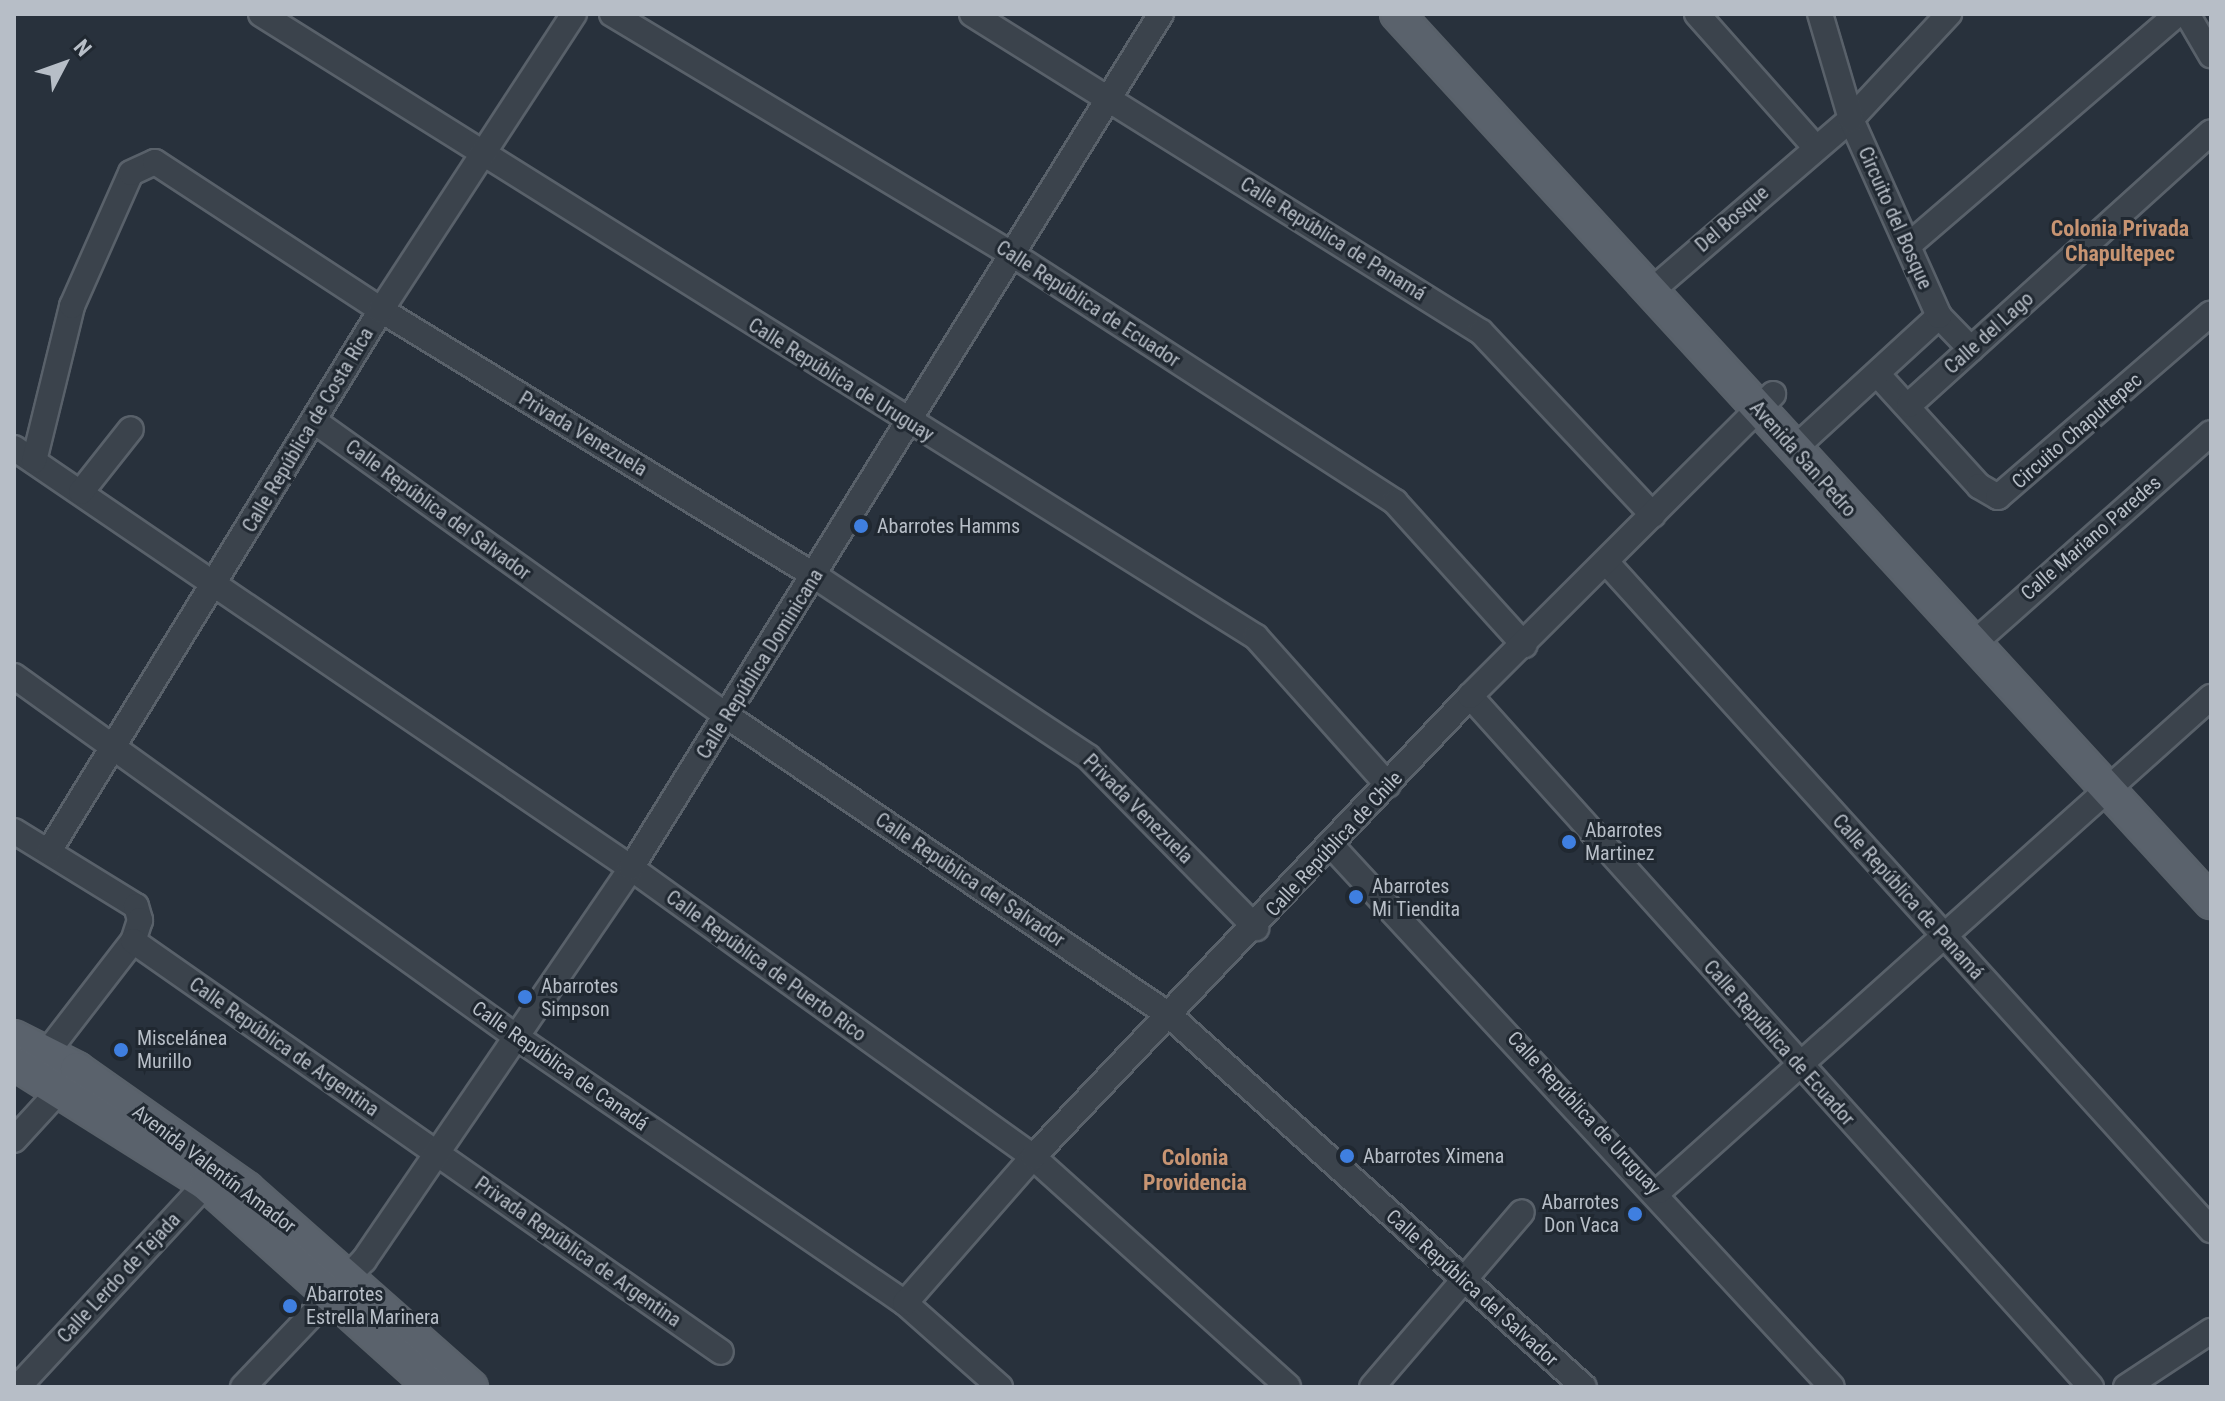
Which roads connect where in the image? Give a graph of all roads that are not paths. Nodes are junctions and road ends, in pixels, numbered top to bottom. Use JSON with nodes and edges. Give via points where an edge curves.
{"nodes":[{"id":1,"x":261,"y":14,"type":"edge"},
{"id":2,"x":574,"y":14,"type":"edge"},
{"id":3,"x":612,"y":14,"type":"edge"},
{"id":4,"x":972,"y":14,"type":"edge"},
{"id":5,"x":1161,"y":14,"type":"edge"},
{"id":6,"x":1397,"y":14,"type":"edge"},
{"id":7,"x":1419,"y":14,"type":"edge"},
{"id":8,"x":1697,"y":14,"type":"edge"},
{"id":9,"x":1820,"y":14,"type":"edge"},
{"id":10,"x":1949,"y":14,"type":"edge"},
{"id":11,"x":2177,"y":14,"type":"edge"},
{"id":12,"x":2187,"y":14,"type":"edge"},
{"id":13,"x":2211,"y":55,"type":"edge"},
{"id":14,"x":1113,"y":100,"type":"junction"},
{"id":15,"x":1851,"y":119,"type":"junction"},
{"id":16,"x":2211,"y":132,"type":"edge"},
{"id":17,"x":1815,"y":147,"type":"junction"},
{"id":18,"x":481,"y":155,"type":"junction"},
{"id":19,"x":1910,"y":244,"type":"junction"},
{"id":20,"x":1015,"y":256,"type":"junction"},
{"id":21,"x":1657,"y":285,"type":"junction"},
{"id":22,"x":381,"y":310,"type":"junction"},
{"id":23,"x":2211,"y":313,"type":"edge"},
{"id":24,"x":1939,"y":316,"type":"junction"},
{"id":25,"x":1971,"y":349,"type":"junction"},
{"id":26,"x":1879,"y":376,"type":"junction"},
{"id":27,"x":1765,"y":402,"type":"junction"},
{"id":28,"x":1909,"y":405,"type":"junction"},
{"id":29,"x":317,"y":423,"type":"junction"},
{"id":30,"x":910,"y":423,"type":"junction"},
{"id":31,"x":131,"y":429,"type":"dead end"},
{"id":32,"x":2211,"y":433,"type":"edge"},
{"id":33,"x":1802,"y":442,"type":"junction"},
{"id":34,"x":24,"y":454,"type":"edge"},
{"id":35,"x":81,"y":492,"type":"junction"},
{"id":36,"x":1653,"y":515,"type":"junction"},
{"id":37,"x":1607,"y":563,"type":"junction"},
{"id":38,"x":815,"y":576,"type":"junction"},
{"id":39,"x":212,"y":587,"type":"junction"},
{"id":40,"x":1979,"y":638,"type":"junction"},
{"id":41,"x":1524,"y":645,"type":"junction"},
{"id":42,"x":14,"y":676,"type":"edge"},
{"id":43,"x":1470,"y":696,"type":"junction"},
{"id":44,"x":2211,"y":697,"type":"edge"},
{"id":45,"x":727,"y":716,"type":"junction"},
{"id":46,"x":118,"y":748,"type":"junction"},
{"id":47,"x":1388,"y":785,"type":"junction"},
{"id":48,"x":2116,"y":786,"type":"junction"},
{"id":49,"x":14,"y":831,"type":"edge"},
{"id":50,"x":1330,"y":844,"type":"junction"},
{"id":51,"x":49,"y":851,"type":"junction"},
{"id":52,"x":631,"y":868,"type":"junction"},
{"id":53,"x":2211,"y":877,"type":"edge"},
{"id":54,"x":2211,"y":902,"type":"edge"},
{"id":55,"x":1256,"y":928,"type":"junction"},
{"id":56,"x":1946,"y":940,"type":"junction"},
{"id":57,"x":133,"y":941,"type":"junction"},
{"id":58,"x":1169,"y":1015,"type":"junction"},
{"id":59,"x":515,"y":1036,"type":"junction"},
{"id":60,"x":14,"y":1037,"type":"edge"},
{"id":61,"x":31,"y":1061,"type":"edge"},
{"id":62,"x":1803,"y":1069,"type":"junction"},
{"id":63,"x":69,"y":1079,"type":"junction"},
{"id":64,"x":14,"y":1140,"type":"edge"},
{"id":65,"x":435,"y":1152,"type":"junction"},
{"id":66,"x":1033,"y":1157,"type":"junction"},
{"id":67,"x":213,"y":1176,"type":"junction"},
{"id":68,"x":1659,"y":1191,"type":"junction"},
{"id":69,"x":1522,"y":1212,"type":"dead end"},
{"id":70,"x":2211,"y":1230,"type":"edge"},
{"id":71,"x":1462,"y":1279,"type":"junction"},
{"id":72,"x":341,"y":1285,"type":"junction"},
{"id":73,"x":905,"y":1303,"type":"junction"},
{"id":74,"x":2211,"y":1331,"type":"edge"},
{"id":75,"x":721,"y":1352,"type":"dead end"},
{"id":76,"x":442,"y":1383,"type":"edge"},
{"id":77,"x":18,"y":1387,"type":"edge"},
{"id":78,"x":243,"y":1387,"type":"edge"},
{"id":79,"x":1000,"y":1387,"type":"edge"},
{"id":80,"x":1288,"y":1387,"type":"edge"},
{"id":81,"x":1372,"y":1387,"type":"edge"},
{"id":82,"x":1584,"y":1387,"type":"edge"},
{"id":83,"x":1832,"y":1387,"type":"edge"},
{"id":84,"x":2091,"y":1387,"type":"edge"},
{"id":85,"x":2126,"y":1387,"type":"edge"}],
"edges":[{"from":1,"to":18,"type":"street","name":"Calle República de Uruguay"},
{"from":2,"to":18,"type":"street","name":"Calle República de Costa Rica"},
{"from":3,"to":20,"type":"street","name":"Calle República de Ecuador"},
{"from":4,"to":14,"type":"street","name":"Calle República de Panamá"},
{"from":5,"to":14,"type":"street","name":"Calle República Dominicana"},
{"from":6,"to":21,"type":"main road","name":"Avenida San Pedro"},
{"from":7,"to":21,"type":"main road","name":"Avenida San Pedro"},
{"from":8,"to":17,"type":"street"},
{"from":9,"to":15,"type":"street","name":"Circuito del Bosque"},
{"from":10,"to":15,"type":"street","name":"Circuito del Bosque"},
{"from":11,"to":19,"type":"street"},
{"from":12,"to":13,"type":"street"},
{"from":14,"to":20,"type":"street","name":"Calle República Dominicana"},
{"from":14,"to":36,"type":"street","name":"Calle República de Panamá","via":[[1481,332]]},
{"from":15,"to":17,"type":"street","name":"Circuito del Bosque"},
{"from":15,"to":19,"type":"street","name":"Circuito del Bosque"},
{"from":16,"to":25,"type":"street","name":"Calle del Lago"},
{"from":17,"to":21,"type":"street","name":"Del Bosque"},
{"from":18,"to":22,"type":"street","name":"Calle República de Costa Rica"},
{"from":18,"to":30,"type":"street","name":"Calle República de Uruguay"},
{"from":19,"to":24,"type":"street","name":"Circuito del Bosque"},
{"from":20,"to":30,"type":"street","name":"Calle República Dominicana"},
{"from":20,"to":41,"type":"street","name":"Calle República de Ecuador","via":[[1395,502]]},
{"from":21,"to":27,"type":"main road","name":"Avenida San Pedro"},
{"from":22,"to":29,"type":"street","name":"Calle República de Costa Rica"},
{"from":22,"to":34,"type":"street","name":"Privada Venezuela","via":[[155,162],[141,163],[72,306]]},
{"from":22,"to":38,"type":"street","name":"Privada Venezuela"},
{"from":23,"to":28,"type":"street","name":"Circuito Chapultepec","via":[[1998,497],[1979,486]]},
{"from":24,"to":25,"type":"street","name":"Circuito del Bosque"},
{"from":24,"to":26,"type":"street"},
{"from":25,"to":28,"type":"street","name":"Calle del Lago"},
{"from":26,"to":28,"type":"street","name":"Circuito Chapultepec"},
{"from":26,"to":33,"type":"street"},
{"from":27,"to":33,"type":"main road","name":"Avenida San Pedro"},
{"from":27,"to":36,"type":"street","name":"Calle República de Chile"},
{"from":29,"to":39,"type":"street","name":"Calle República de Costa Rica"},
{"from":29,"to":45,"type":"street","name":"Calle República del Salvador"},
{"from":30,"to":38,"type":"street","name":"Calle República Dominicana"},
{"from":30,"to":47,"type":"street","name":"Calle República de Uruguay","via":[[1256,637]]},
{"from":31,"to":35,"type":"street"},
{"from":32,"to":40,"type":"street","name":"Calle Mariano Paredes"},
{"from":33,"to":40,"type":"main road","name":"Avenida San Pedro"},
{"from":34,"to":35,"type":"street","name":"Calle República de Puerto Rico"},
{"from":35,"to":39,"type":"street","name":"Calle República de Puerto Rico"},
{"from":36,"to":37,"type":"street","name":"Calle República de Chile"},
{"from":37,"to":41,"type":"street","name":"Calle República de Chile"},
{"from":37,"to":56,"type":"street","name":"Calle República de Panamá"},
{"from":38,"to":45,"type":"street","name":"Calle República Dominicana"},
{"from":38,"to":55,"type":"street","name":"Privada Venezuela","via":[[1088,757]]},
{"from":39,"to":46,"type":"street","name":"Calle República de Costa Rica"},
{"from":39,"to":52,"type":"street","name":"Calle República de Puerto Rico"},
{"from":40,"to":48,"type":"main road","name":"Avenida San Pedro"},
{"from":41,"to":43,"type":"street","name":"Calle República de Chile"},
{"from":42,"to":46,"type":"street","name":"Calle República de Canadá"},
{"from":43,"to":47,"type":"street","name":"Calle República de Chile"},
{"from":43,"to":62,"type":"street","name":"Calle República de Ecuador"},
{"from":44,"to":48,"type":"street"},
{"from":45,"to":52,"type":"street","name":"Calle República Dominicana"},
{"from":45,"to":58,"type":"street","name":"Calle República del Salvador"},
{"from":46,"to":51,"type":"street","name":"Calle República de Costa Rica"},
{"from":46,"to":59,"type":"street","name":"Calle República de Canadá"},
{"from":47,"to":50,"type":"street","name":"Calle República de Chile"},
{"from":48,"to":53,"type":"main road","name":"Avenida San Pedro"},
{"from":48,"to":54,"type":"main road","name":"Avenida San Pedro"},
{"from":48,"to":56,"type":"street"},
{"from":49,"to":51,"type":"street"},
{"from":50,"to":55,"type":"street","name":"Calle República de Chile"},
{"from":50,"to":68,"type":"street","name":"Calle República de Uruguay"},
{"from":51,"to":57,"type":"street","via":[[136,906]]},
{"from":52,"to":59,"type":"street","name":"Calle República Dominicana"},
{"from":52,"to":66,"type":"street","name":"Calle República de Puerto Rico"},
{"from":55,"to":58,"type":"street","name":"Calle República de Chile"},
{"from":56,"to":62,"type":"street"},
{"from":56,"to":70,"type":"street","name":"Calle República de Panamá"},
{"from":57,"to":61,"type":"street"},
{"from":57,"to":65,"type":"street","name":"Calle República de Argentina"},
{"from":58,"to":66,"type":"street","name":"Calle República de Chile"},
{"from":58,"to":71,"type":"street","name":"Calle República del Salvador"},
{"from":59,"to":65,"type":"street","name":"Calle República Dominicana"},
{"from":59,"to":73,"type":"street","name":"Calle República de Canadá"},
{"from":60,"to":61,"type":"main road","name":"Avenida Valentín Amador"},
{"from":61,"to":63,"type":"main road","name":"Avenida Valentín Amador"},
{"from":62,"to":68,"type":"street"},
{"from":62,"to":84,"type":"street","name":"Calle República de Ecuador"},
{"from":63,"to":64,"type":"street"},
{"from":63,"to":67,"type":"main road","name":"Avenida Valentín Amador"},
{"from":65,"to":72,"type":"street","name":"Calle República Dominicana"},
{"from":65,"to":75,"type":"street","name":"Privada República de Argentina"},
{"from":66,"to":73,"type":"street","name":"Calle República de Chile"},
{"from":66,"to":80,"type":"street","name":"Calle República de Puerto Rico"},
{"from":67,"to":72,"type":"main road","name":"Avenida Valentín Amador"},
{"from":67,"to":77,"type":"street","name":"Calle Lerdo de Tejada"},
{"from":68,"to":83,"type":"street","name":"Calle República de Uruguay"},
{"from":69,"to":71,"type":"street"},
{"from":71,"to":81,"type":"street"},
{"from":71,"to":82,"type":"street","name":"Calle República del Salvador"},
{"from":72,"to":76,"type":"main road","name":"Avenida Valentín Amador"},
{"from":72,"to":78,"type":"street","name":"Calle República Dominicana"},
{"from":73,"to":79,"type":"street","name":"Calle República de Canadá"},
{"from":74,"to":85,"type":"street"}]}
